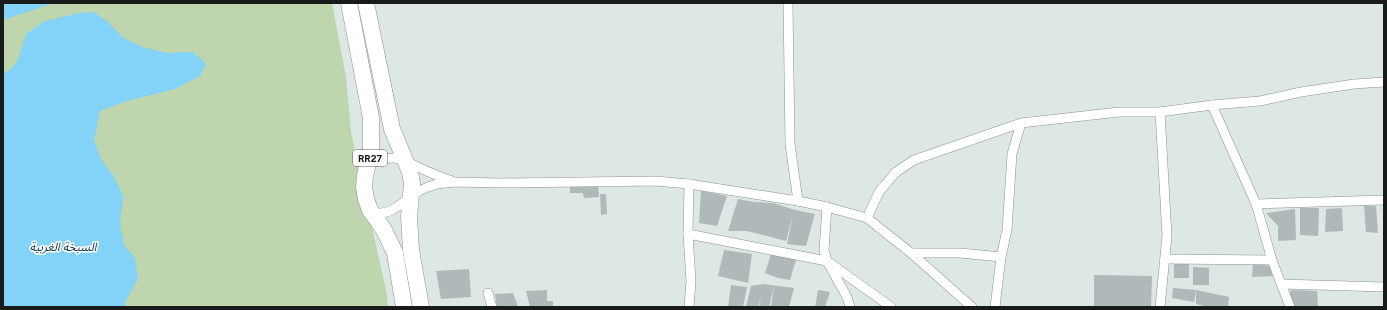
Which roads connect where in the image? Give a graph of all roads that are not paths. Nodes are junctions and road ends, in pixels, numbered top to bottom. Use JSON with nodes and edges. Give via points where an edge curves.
{"nodes":[{"id":1,"x":349,"y":3,"type":"edge"},
{"id":2,"x":366,"y":3,"type":"edge"},
{"id":3,"x":788,"y":3,"type":"edge"},
{"id":4,"x":1384,"y":82,"type":"edge"},
{"id":5,"x":1212,"y":105,"type":"junction"},
{"id":6,"x":1160,"y":112,"type":"junction"},
{"id":7,"x":1021,"y":122,"type":"junction"},
{"id":8,"x":406,"y":160,"type":"junction"},
{"id":9,"x":369,"y":165,"type":"junction"},
{"id":10,"x":455,"y":182,"type":"junction"},
{"id":11,"x":688,"y":184,"type":"junction"},
{"id":12,"x":411,"y":197,"type":"junction"},
{"id":13,"x":1384,"y":200,"type":"edge"},
{"id":14,"x":798,"y":201,"type":"junction"},
{"id":15,"x":1256,"y":204,"type":"junction"},
{"id":16,"x":827,"y":207,"type":"junction"},
{"id":17,"x":373,"y":215,"type":"junction"},
{"id":18,"x":867,"y":218,"type":"junction"},
{"id":19,"x":688,"y":234,"type":"junction"},
{"id":20,"x":911,"y":253,"type":"junction"},
{"id":21,"x":1001,"y":257,"type":"junction"},
{"id":22,"x":1165,"y":259,"type":"junction"},
{"id":23,"x":1272,"y":260,"type":"junction"},
{"id":24,"x":826,"y":261,"type":"junction"},
{"id":25,"x":1281,"y":284,"type":"junction"},
{"id":26,"x":1384,"y":287,"type":"edge"},
{"id":27,"x":488,"y":293,"type":"dead end"},
{"id":28,"x":404,"y":307,"type":"edge"},
{"id":29,"x":421,"y":307,"type":"edge"},
{"id":30,"x":492,"y":307,"type":"edge"},
{"id":31,"x":689,"y":307,"type":"edge"},
{"id":32,"x":850,"y":307,"type":"edge"},
{"id":33,"x":891,"y":307,"type":"edge"},
{"id":34,"x":972,"y":307,"type":"edge"},
{"id":35,"x":995,"y":307,"type":"edge"},
{"id":36,"x":1160,"y":307,"type":"edge"},
{"id":37,"x":1290,"y":307,"type":"edge"}],
"edges":[{"from":1,"to":9,"type":"highway","number":"RR27","via":[[371,118]]},
{"from":2,"to":8,"type":"highway","number":"RR27","via":[[389,118]]},
{"from":3,"to":14,"type":"street","via":[[790,144]]},
{"from":4,"to":5,"type":"street","via":[[1301,92],[1260,101]]},
{"from":5,"to":6,"type":"street"},
{"from":5,"to":15,"type":"street"},
{"from":6,"to":7,"type":"street","via":[[1119,112]]},
{"from":6,"to":22,"type":"street","via":[[1167,222]]},
{"from":7,"to":18,"type":"street","via":[[914,160],[896,172],[879,192]]},
{"from":7,"to":21,"type":"street","via":[[1012,154],[1007,230]]},
{"from":8,"to":9,"type":"street","via":[[383,159]]},
{"from":8,"to":10,"type":"street","via":[[430,173]]},
{"from":8,"to":12,"type":"highway","number":"RR27","via":[[412,184]]},
{"from":9,"to":17,"type":"highway","number":"RR27","via":[[364,187]]},
{"from":10,"to":11,"type":"street","via":[[655,181]]},
{"from":10,"to":12,"type":"street","via":[[432,186]]},
{"from":11,"to":14,"type":"street"},
{"from":11,"to":19,"type":"street"},
{"from":12,"to":17,"type":"street","via":[[397,207]]},
{"from":12,"to":29,"type":"highway","number":"RR27","via":[[410,233]]},
{"from":13,"to":15,"type":"street"},
{"from":14,"to":16,"type":"street"},
{"from":15,"to":23,"type":"street"},
{"from":16,"to":18,"type":"street"},
{"from":16,"to":24,"type":"street","via":[[824,250]]},
{"from":17,"to":28,"type":"highway","number":"RR27","via":[[384,230],[395,253]]},
{"from":18,"to":20,"type":"street"},
{"from":19,"to":24,"type":"street"},
{"from":19,"to":31,"type":"street","via":[[691,280]]},
{"from":20,"to":21,"type":"street","via":[[960,253]]},
{"from":20,"to":34,"type":"street"},
{"from":21,"to":35,"type":"street"},
{"from":22,"to":23,"type":"street"},
{"from":22,"to":36,"type":"street"},
{"from":23,"to":25,"type":"street"},
{"from":24,"to":32,"type":"street"},
{"from":24,"to":33,"type":"street"},
{"from":25,"to":26,"type":"street"},
{"from":25,"to":37,"type":"street"},
{"from":27,"to":30,"type":"street"}]}
